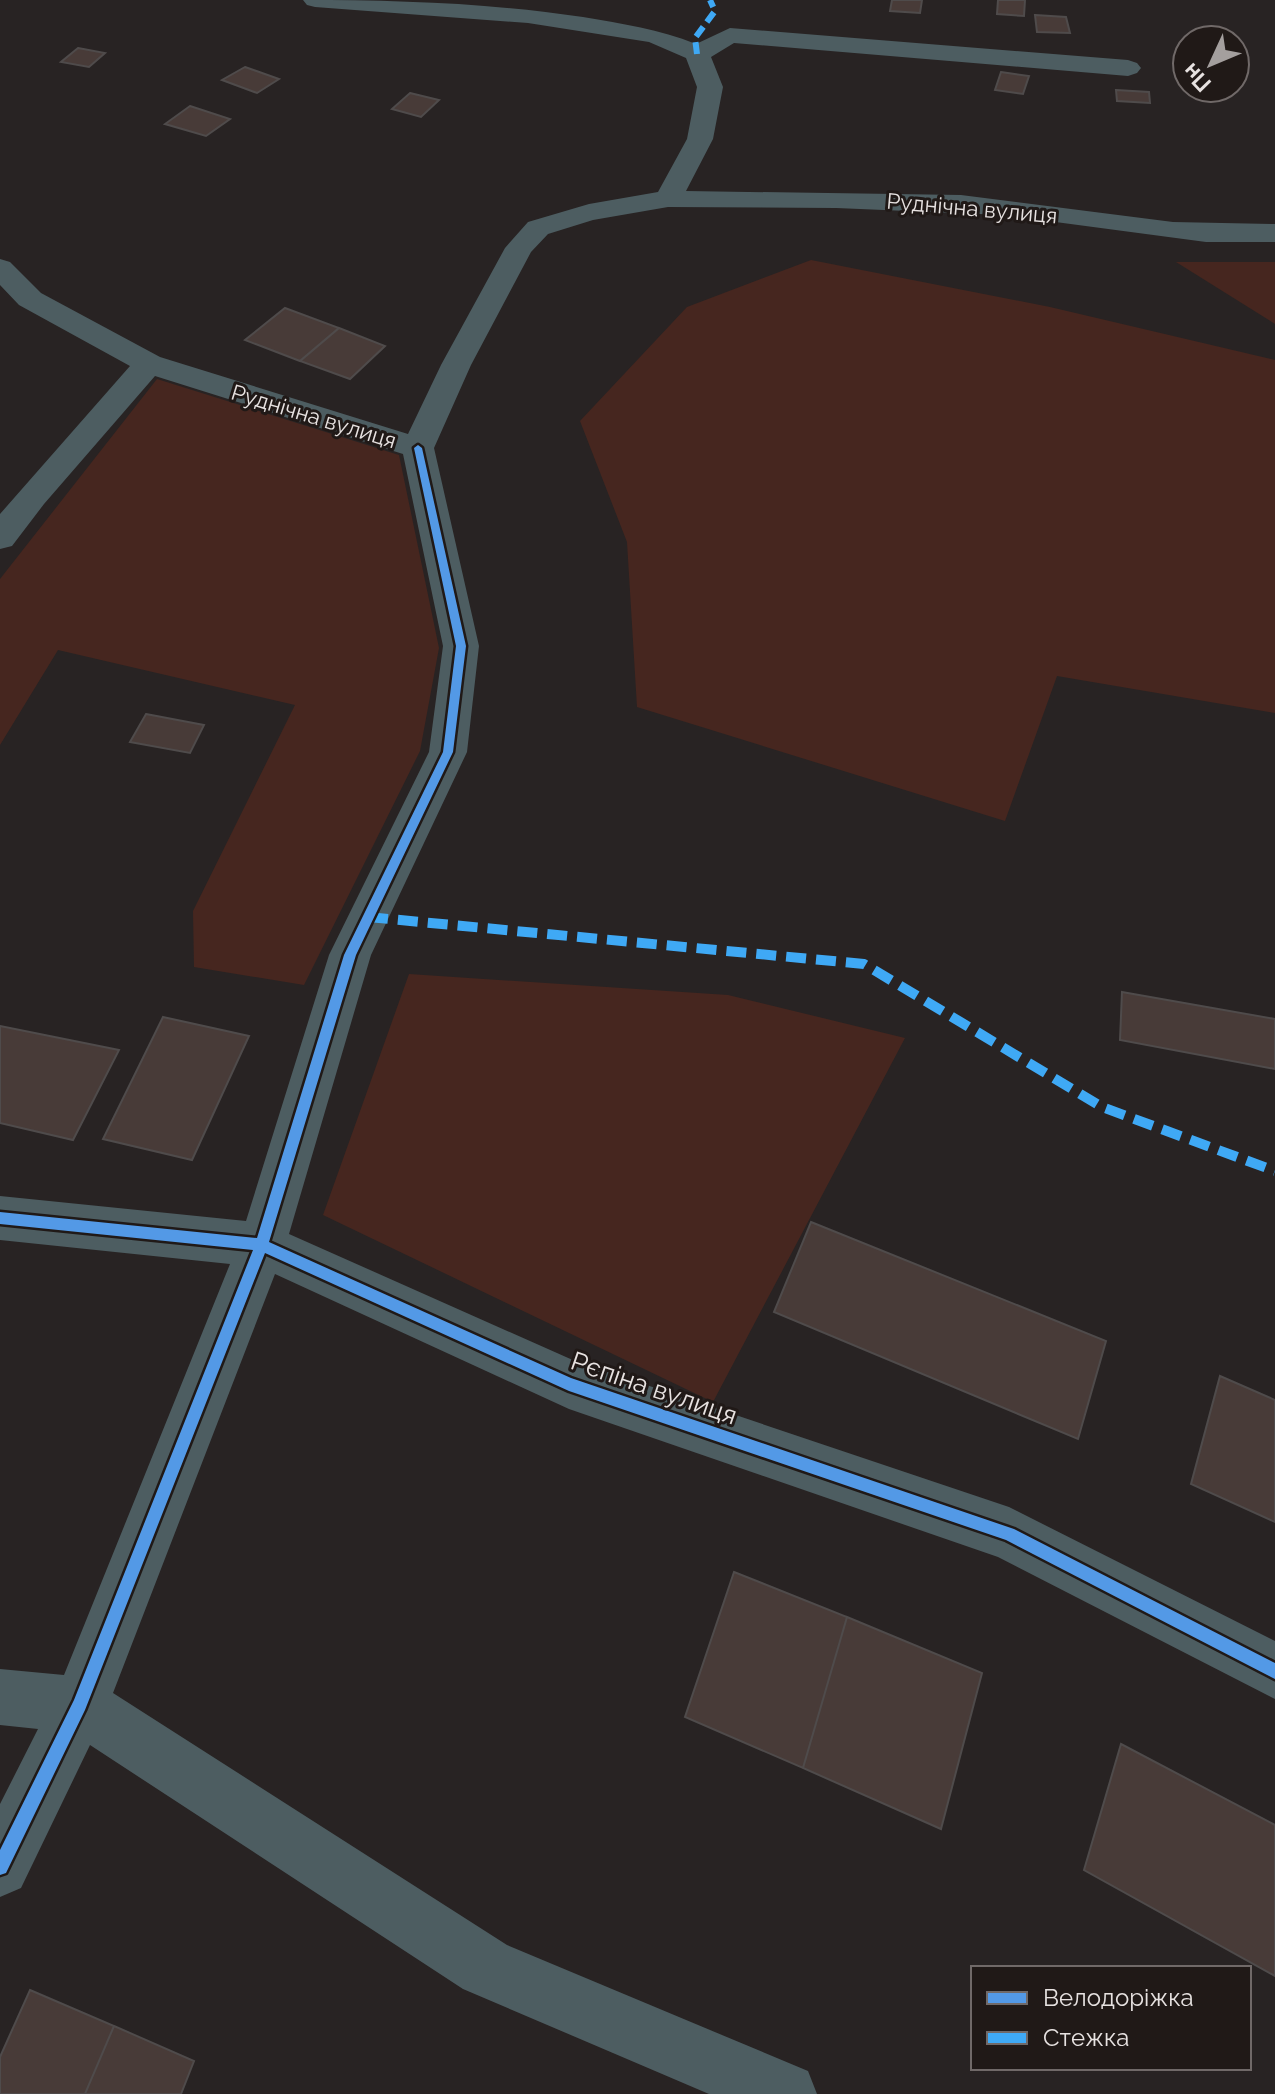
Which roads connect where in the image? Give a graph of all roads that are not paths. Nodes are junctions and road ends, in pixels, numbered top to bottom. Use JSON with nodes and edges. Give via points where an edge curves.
{"nodes":[{"id":1,"x":315,"y":0,"type":"edge"},
{"id":2,"x":697,"y":54,"type":"junction"},
{"id":3,"x":1128,"y":68,"type":"dead end"},
{"id":4,"x":668,"y":199,"type":"junction"},
{"id":5,"x":1275,"y":233,"type":"edge"},
{"id":6,"x":0,"y":268,"type":"edge"},
{"id":7,"x":149,"y":364,"type":"junction"},
{"id":8,"x":418,"y":448,"type":"junction"},
{"id":9,"x":0,"y":538,"type":"edge"},
{"id":10,"x":0,"y":1218,"type":"edge"},
{"id":11,"x":262,"y":1245,"type":"junction"},
{"id":12,"x":1275,"y":1671,"type":"edge"},
{"id":13,"x":0,"y":1697,"type":"edge"},
{"id":14,"x":80,"y":1705,"type":"junction"},
{"id":15,"x":0,"y":1867,"type":"edge"},
{"id":16,"x":785,"y":2094,"type":"edge"}],
"edges":[{"from":1,"to":2,"type":"street","via":[[528,16],[655,36]]},
{"from":2,"to":3,"type":"street","via":[[730,35]]},
{"from":2,"to":4,"type":"street","via":[[710,87],[704,119],[700,139]]},
{"from":4,"to":5,"type":"street","name":"Руднічна вулиця","via":[[870,199],[1004,207],[1161,230]]},
{"from":4,"to":8,"type":"street","name":"Руднічна вулиця","via":[[589,212],[538,228],[519,248]]},
{"from":6,"to":7,"type":"street","name":"Руднічна вулиця","via":[[30,299]]},
{"from":7,"to":8,"type":"street","name":"Руднічна вулиця"},
{"from":7,"to":9,"type":"street"},
{"from":8,"to":11,"type":"street","via":[[461,646],[448,752],[350,955]]},
{"from":10,"to":11,"type":"street","name":"Рєпіна вулиця"},
{"from":11,"to":12,"type":"street","name":"Рєпіна вулиця","via":[[569,1384],[1009,1534]]},
{"from":11,"to":14,"type":"street"},
{"from":13,"to":14,"type":"street"},
{"from":14,"to":15,"type":"street"},
{"from":14,"to":16,"type":"street","via":[[485,1967]]}]}
